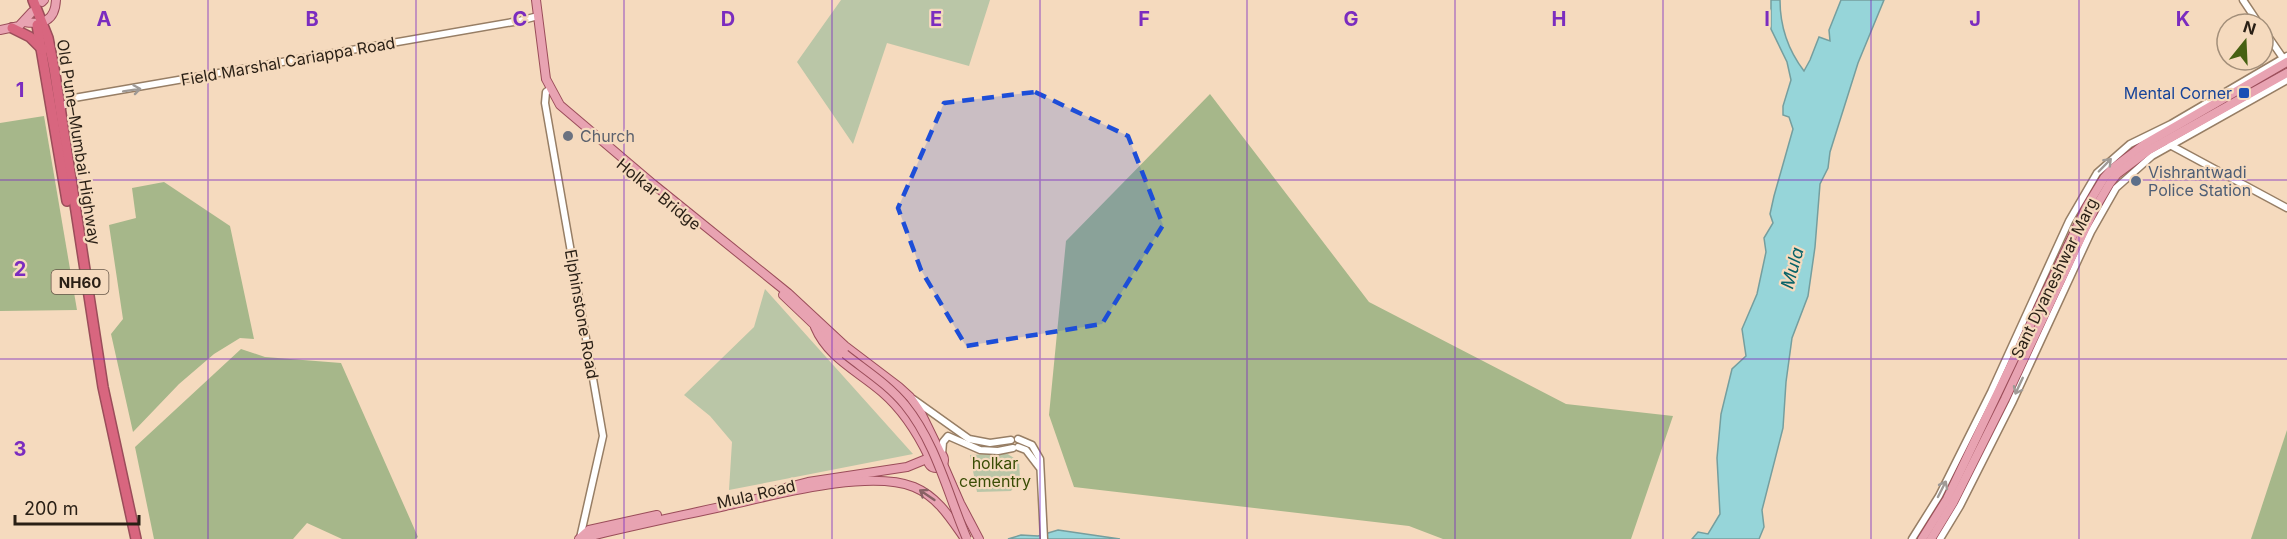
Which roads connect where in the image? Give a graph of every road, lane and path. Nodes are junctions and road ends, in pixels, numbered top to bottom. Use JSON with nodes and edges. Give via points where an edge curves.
{"nodes":[{"id":1,"x":27,"y":0,"type":"edge"},
{"id":2,"x":33,"y":0,"type":"edge"},
{"id":3,"x":39,"y":0,"type":"edge"},
{"id":4,"x":44,"y":0,"type":"edge"},
{"id":5,"x":56,"y":0,"type":"edge"},
{"id":6,"x":533,"y":0,"type":"edge"},
{"id":7,"x":35,"y":12,"type":"junction"},
{"id":8,"x":536,"y":19,"type":"junction"},
{"id":9,"x":24,"y":22,"type":"junction"},
{"id":10,"x":40,"y":24,"type":"junction"},
{"id":11,"x":12,"y":28,"type":"junction"},
{"id":12,"x":0,"y":30,"type":"edge"},
{"id":13,"x":2275,"y":46,"type":"edge"},
{"id":14,"x":42,"y":50,"type":"junction"},
{"id":15,"x":2286,"y":61,"type":"edge"},
{"id":16,"x":2287,"y":73,"type":"edge"},
{"id":17,"x":2287,"y":80,"type":"edge"},
{"id":18,"x":548,"y":90,"type":"junction"},
{"id":19,"x":58,"y":96,"type":"junction"},
{"id":20,"x":74,"y":99,"type":"junction"},
{"id":21,"x":60,"y":108,"type":"junction"},
{"id":22,"x":2165,"y":137,"type":"junction"},
{"id":23,"x":2287,"y":208,"type":"edge"},
{"id":24,"x":812,"y":321,"type":"junction"},
{"id":25,"x":910,"y":398,"type":"junction"},
{"id":26,"x":1016,"y":445,"type":"junction"},
{"id":27,"x":929,"y":457,"type":"junction"},
{"id":28,"x":942,"y":458,"type":"junction"},
{"id":29,"x":907,"y":467,"type":"junction"},
{"id":30,"x":932,"y":467,"type":"junction"},
{"id":31,"x":799,"y":488,"type":"junction"},
{"id":32,"x":581,"y":538,"type":"edge"},
{"id":33,"x":130,"y":539,"type":"edge"},
{"id":34,"x":136,"y":539,"type":"edge"},
{"id":35,"x":966,"y":539,"type":"edge"},
{"id":36,"x":979,"y":539,"type":"edge"},
{"id":37,"x":1044,"y":539,"type":"edge"},
{"id":38,"x":1912,"y":539,"type":"edge"},
{"id":39,"x":1922,"y":539,"type":"edge"},
{"id":40,"x":1930,"y":539,"type":"edge"},
{"id":41,"x":1940,"y":539,"type":"edge"}],
"edges":[{"from":1,"to":7,"type":"highway","name":"Old Pune–Mumbai Highway","number":"NH60"},
{"from":2,"to":7,"type":"highway","name":"Old Pune–Mumbai Highway","number":"NH60"},
{"from":3,"to":4,"type":"main road"},
{"from":5,"to":10,"type":"main road","via":[[54,14]]},
{"from":6,"to":8,"type":"main road","name":"Elphinstone Road"},
{"from":7,"to":9,"type":"main road"},
{"from":7,"to":10,"type":"highway","name":"Old Pune–Mumbai Highway","number":"NH60"},
{"from":8,"to":18,"type":"main road","name":"Elphinstone Road"},
{"from":20,"to":8,"type":"street","name":"Field Marshal Cariappa Road","one_way":true},
{"from":9,"to":10,"type":"main road"},
{"from":9,"to":11,"type":"main road"},
{"from":10,"to":14,"type":"highway","name":"Old Pune–Mumbai Highway","number":"NH60"},
{"from":10,"to":19,"type":"highway","name":"Old Pune–Mumbai Highway","number":"NH60","via":[[48,38]]},
{"from":11,"to":12,"type":"main road"},
{"from":11,"to":14,"type":"highway","via":[[30,37]]},
{"from":13,"to":15,"type":"street"},
{"from":14,"to":33,"type":"highway","name":"Old Pune–Mumbai Highway","number":"NH60","via":[[97,388]]},
{"from":15,"to":22,"type":"main road","name":"Sant Dyaneshwar Marg"},
{"from":16,"to":22,"type":"main road","name":"Sant Dyaneshwar Marg"},
{"from":17,"to":22,"type":"street"},
{"from":18,"to":24,"type":"main road","name":"Holkar Bridge","via":[[564,115]]},
{"from":18,"to":25,"type":"main road","name":"Elphinstone Road","via":[[567,112]]},
{"from":18,"to":32,"type":"street","name":"Elphinstone Road","via":[[545,103],[603,436]]},
{"from":19,"to":20,"type":"street"},
{"from":19,"to":21,"type":"highway","name":"Old Pune–Mumbai Highway","number":"NH60"},
{"from":20,"to":21,"type":"street","name":"Field Marshal Cariappa Road"},
{"from":21,"to":34,"type":"highway","name":"Old Pune–Mumbai Highway","number":"NH60","via":[[103,387]]},
{"from":22,"to":23,"type":"street"},
{"from":38,"to":22,"type":"street","one_way":true,"via":[[1940,496],[2089,186],[2120,151]]},
{"from":22,"to":39,"type":"main road","name":"Sant Dyaneshwar Marg","via":[[2134,151],[2112,169],[2092,198],[1947,500]]},
{"from":22,"to":40,"type":"main road","name":"Sant Dyaneshwar Marg","via":[[2129,163],[2103,194],[1958,493]]},
{"from":22,"to":41,"type":"street","one_way":true,"via":[[2123,180],[2105,206],[2002,423]]},
{"from":24,"to":27,"type":"main road","via":[[833,354],[899,409]]},
{"from":24,"to":35,"type":"main road","name":"Holkar Bridge","bridge":true,"via":[[911,412],[930,444]]},
{"from":25,"to":26,"type":"street","via":[[969,439],[990,443],[1014,438]]},
{"from":25,"to":28,"type":"main road","name":"Elphinstone Road"},
{"from":26,"to":28,"type":"street","via":[[998,451],[980,450],[948,436],[943,442]]},
{"from":26,"to":37,"type":"street","via":[[1028,442],[1036,450],[1041,470]]},
{"from":27,"to":28,"type":"main road","via":[[934,453]]},
{"from":27,"to":29,"type":"main road","name":"Mula Road"},
{"from":27,"to":30,"type":"main road"},
{"from":28,"to":30,"type":"main road","via":[[939,468]]},
{"from":28,"to":36,"type":"main road"},
{"from":29,"to":30,"type":"main road"},
{"from":29,"to":31,"type":"main road","name":"Mula Road"},
{"from":31,"to":32,"type":"main road","name":"Mula Road","via":[[636,522]]},
{"from":35,"to":31,"type":"main road","one_way":true,"via":[[942,506],[916,488],[874,480]]}]}
